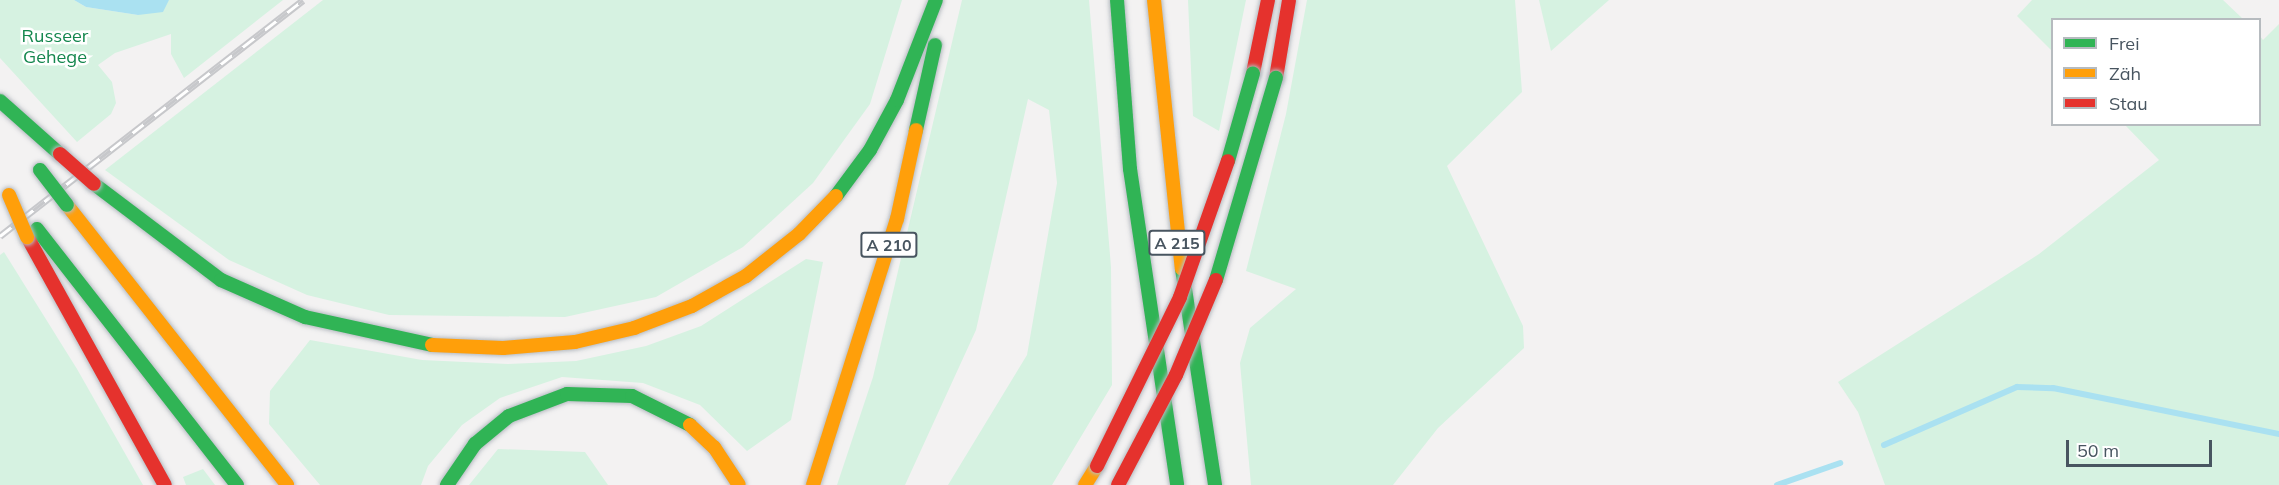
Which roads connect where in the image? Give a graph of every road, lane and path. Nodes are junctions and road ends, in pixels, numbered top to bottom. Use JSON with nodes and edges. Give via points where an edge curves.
{"nodes":[{"id":1,"x":936,"y":0,"type":"edge"},
{"id":2,"x":945,"y":0,"type":"edge"},
{"id":3,"x":1117,"y":0,"type":"edge"},
{"id":4,"x":1154,"y":0,"type":"edge"},
{"id":5,"x":1269,"y":0,"type":"edge"},
{"id":6,"x":1289,"y":0,"type":"edge"},
{"id":7,"x":0,"y":101,"type":"edge"},
{"id":8,"x":36,"y":166,"type":"dead end"},
{"id":9,"x":4,"y":189,"type":"edge"},
{"id":10,"x":32,"y":233,"type":"junction"},
{"id":11,"x":165,"y":485,"type":"edge"},
{"id":12,"x":237,"y":485,"type":"edge"},
{"id":13,"x":287,"y":485,"type":"edge"},
{"id":14,"x":447,"y":485,"type":"edge"},
{"id":15,"x":738,"y":485,"type":"edge"},
{"id":16,"x":813,"y":485,"type":"edge"},
{"id":17,"x":1085,"y":485,"type":"edge"},
{"id":18,"x":1118,"y":485,"type":"edge"},
{"id":19,"x":1177,"y":485,"type":"edge"},
{"id":20,"x":1215,"y":485,"type":"edge"}],
"edges":[{"from":1,"to":7,"type":"highway","bridge":true,"via":[[881,130],[836,196],[799,234],[746,276],[692,306],[634,328],[575,342],[503,348],[419,345],[305,317],[221,280],[94,184]]},
{"from":2,"to":16,"type":"highway","number":"A 210","via":[[897,219]]},
{"from":3,"to":19,"type":"highway","number":"A 215","via":[[1130,169]]},
{"from":4,"to":20,"type":"highway","number":"A 215","via":[[1176,234]]},
{"from":5,"to":17,"type":"highway","bridge":true,"via":[[1223,180],[1180,297]]},
{"from":6,"to":18,"type":"highway","bridge":true,"via":[[1276,78],[1224,262],[1176,375]]},
{"from":8,"to":13,"type":"highway","bridge":true},
{"from":9,"to":10,"type":"highway","bridge":true},
{"from":10,"to":11,"type":"highway","via":[[48,282],[131,417]]},
{"from":10,"to":12,"type":"highway"},
{"from":14,"to":15,"type":"highway","via":[[474,444],[509,416],[567,394],[600,392],[632,396],[687,422],[714,447]]}]}
